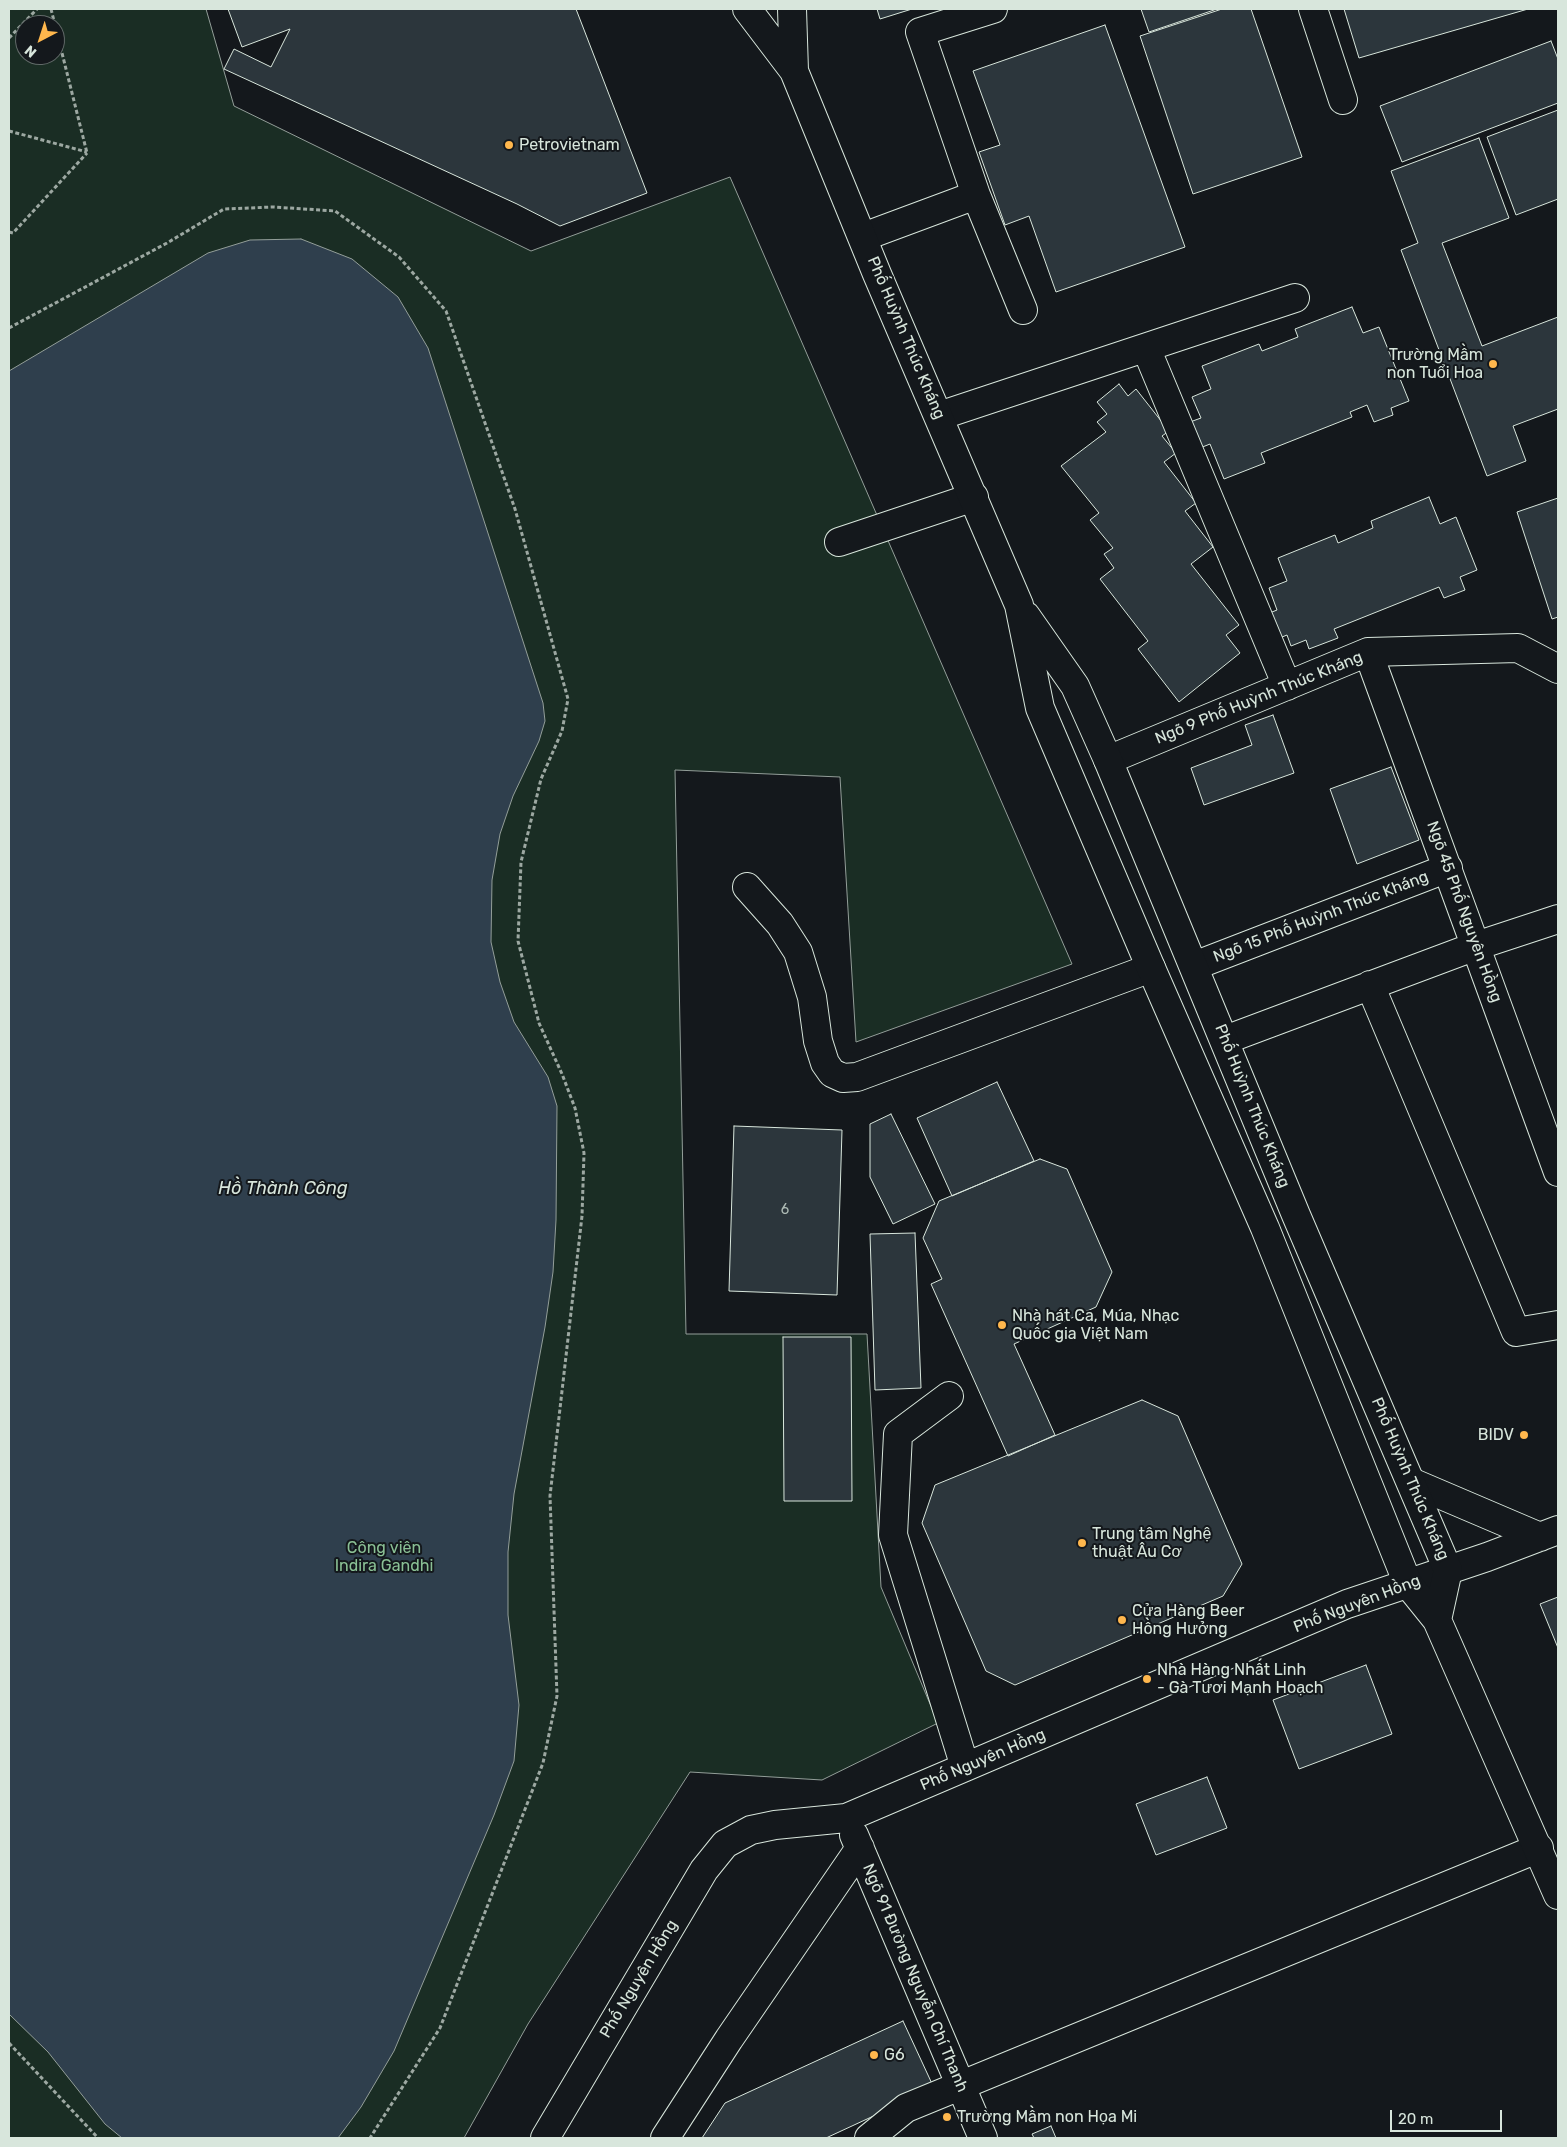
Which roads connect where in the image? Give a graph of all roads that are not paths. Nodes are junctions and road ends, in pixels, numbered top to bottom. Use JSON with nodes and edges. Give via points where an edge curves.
{"nodes":[{"id":1,"x":747,"y":9,"type":"edge"},
{"id":2,"x":792,"y":9,"type":"edge"},
{"id":3,"x":993,"y":9,"type":"edge"},
{"id":4,"x":1313,"y":9,"type":"edge"},
{"id":5,"x":794,"y":71,"type":"junction"},
{"id":6,"x":1343,"y":100,"type":"dead end"},
{"id":7,"x":976,"y":195,"type":"junction"},
{"id":8,"x":862,"y":238,"type":"junction"},
{"id":9,"x":1295,"y":298,"type":"dead end"},
{"id":10,"x":1023,"y":310,"type":"dead end"},
{"id":11,"x":1146,"y":348,"type":"junction"},
{"id":12,"x":939,"y":416,"type":"junction"},
{"id":13,"x":974,"y":497,"type":"junction"},
{"id":14,"x":840,"y":542,"type":"dead end"},
{"id":15,"x":1018,"y":605,"type":"junction"},
{"id":16,"x":1368,"y":652,"type":"junction"},
{"id":17,"x":1558,"y":669,"type":"edge"},
{"id":18,"x":1287,"y":686,"type":"junction"},
{"id":19,"x":1108,"y":760,"type":"junction"},
{"id":20,"x":1448,"y":868,"type":"junction"},
{"id":21,"x":747,"y":887,"type":"dead end"},
{"id":22,"x":1558,"y":919,"type":"edge"},
{"id":23,"x":1476,"y":946,"type":"junction"},
{"id":24,"x":1194,"y":966,"type":"junction"},
{"id":25,"x":1151,"y":968,"type":"junction"},
{"id":26,"x":1370,"y":985,"type":"junction"},
{"id":27,"x":1225,"y":1040,"type":"junction"},
{"id":28,"x":1552,"y":1134,"type":"edge"},
{"id":29,"x":1558,"y":1172,"type":"edge"},
{"id":30,"x":1558,"y":1325,"type":"edge"},
{"id":31,"x":949,"y":1396,"type":"dead end"},
{"id":32,"x":1411,"y":1482,"type":"junction"},
{"id":33,"x":1549,"y":1533,"type":"edge"},
{"id":34,"x":1448,"y":1570,"type":"junction"},
{"id":35,"x":1408,"y":1584,"type":"junction"},
{"id":36,"x":1436,"y":1620,"type":"junction"},
{"id":37,"x":965,"y":1767,"type":"junction"},
{"id":38,"x":846,"y":1818,"type":"junction"},
{"id":39,"x":860,"y":1848,"type":"junction"},
{"id":40,"x":1548,"y":1858,"type":"edge"},
{"id":41,"x":1558,"y":1895,"type":"edge"},
{"id":42,"x":961,"y":2087,"type":"junction"},
{"id":43,"x":545,"y":2138,"type":"edge"},
{"id":44,"x":665,"y":2138,"type":"edge"},
{"id":45,"x":869,"y":2138,"type":"edge"},
{"id":46,"x":983,"y":2138,"type":"edge"}],
"edges":[{"from":1,"to":5,"type":"street","name":"Phố Huỳnh Thúc Kháng"},
{"from":2,"to":5,"type":"street","name":"Phố Huỳnh Thúc Kháng"},
{"from":3,"to":7,"type":"street","via":[[920,32]]},
{"from":4,"to":6,"type":"street"},
{"from":5,"to":8,"type":"street","name":"Phố Huỳnh Thúc Kháng"},
{"from":7,"to":8,"type":"street"},
{"from":7,"to":10,"type":"street"},
{"from":8,"to":12,"type":"street","name":"Phố Huỳnh Thúc Kháng"},
{"from":9,"to":11,"type":"street"},
{"from":11,"to":12,"type":"street"},
{"from":11,"to":18,"type":"street"},
{"from":12,"to":13,"type":"street","name":"Phố Huỳnh Thúc Kháng"},
{"from":13,"to":14,"type":"street"},
{"from":13,"to":15,"type":"street","name":"Phố Huỳnh Thúc Kháng"},
{"from":15,"to":19,"type":"street","name":"Phố Huỳnh Thúc Kháng","via":[[1075,686]]},
{"from":15,"to":25,"type":"street","name":"Phố Huỳnh Thúc Kháng","via":[[1040,708]]},
{"from":16,"to":17,"type":"street","name":"Ngõ 9 Phố Huỳnh Thúc Kháng","via":[[1518,648]]},
{"from":16,"to":18,"type":"street","name":"Ngõ 9 Phố Huỳnh Thúc Kháng"},
{"from":16,"to":20,"type":"street","name":"Ngõ 45 Phố Nguyên Hồng"},
{"from":18,"to":19,"type":"street","name":"Ngõ 9 Phố Huỳnh Thúc Kháng"},
{"from":19,"to":24,"type":"street","name":"Phố Huỳnh Thúc Kháng"},
{"from":20,"to":23,"type":"street","name":"Ngõ 45 Phố Nguyên Hồng"},
{"from":20,"to":24,"type":"street","name":"Ngõ 15 Phố Huỳnh Thúc Kháng"},
{"from":21,"to":25,"type":"street","via":[[780,924],[798,952],[812,997],[818,1041],[825,1063],[832,1073],[843,1078],[857,1077]]},
{"from":22,"to":23,"type":"street"},
{"from":23,"to":26,"type":"street"},
{"from":23,"to":28,"type":"street","name":"Ngõ 45 Phố Nguyên Hồng"},
{"from":24,"to":27,"type":"street","name":"Phố Huỳnh Thúc Kháng"},
{"from":25,"to":35,"type":"street","name":"Phố Huỳnh Thúc Kháng","via":[[1265,1228]]},
{"from":26,"to":27,"type":"street"},
{"from":26,"to":30,"type":"street","via":[[1516,1332]]},
{"from":27,"to":32,"type":"street","name":"Phố Huỳnh Thúc Kháng"},
{"from":28,"to":29,"type":"street","name":"Ngõ 45 Phố Nguyên Hồng"},
{"from":31,"to":37,"type":"street","via":[[898,1434],[893,1535]]},
{"from":32,"to":33,"type":"street"},
{"from":32,"to":34,"type":"street","name":"Phố Huỳnh Thúc Kháng"},
{"from":33,"to":34,"type":"street","name":"Phố Nguyên Hồng"},
{"from":34,"to":35,"type":"street","name":"Phố Nguyên Hồng"},
{"from":34,"to":36,"type":"street","name":"Phố Huỳnh Thúc Kháng"},
{"from":35,"to":36,"type":"street","name":"Phố Huỳnh Thúc Kháng"},
{"from":35,"to":37,"type":"street","name":"Phố Nguyên Hồng","via":[[1348,1604]]},
{"from":36,"to":40,"type":"street","name":"Phố Huỳnh Thúc Kháng"},
{"from":37,"to":38,"type":"street","name":"Phố Nguyên Hồng"},
{"from":38,"to":39,"type":"street","name":"Ngõ 91 Đường Nguyễn Chí Thanh"},
{"from":38,"to":43,"type":"street","name":"Phố Nguyên Hồng","via":[[751,1830],[725,1844],[704,1870]]},
{"from":39,"to":42,"type":"street","name":"Ngõ 91 Đường Nguyễn Chí Thanh"},
{"from":39,"to":44,"type":"street"},
{"from":40,"to":41,"type":"street","name":"Phố Huỳnh Thúc Kháng"},
{"from":40,"to":42,"type":"street"},
{"from":42,"to":45,"type":"street","via":[[906,2108]]},
{"from":42,"to":46,"type":"street","name":"Ngõ 91 Đường Nguyễn Chí Thanh"}]}
